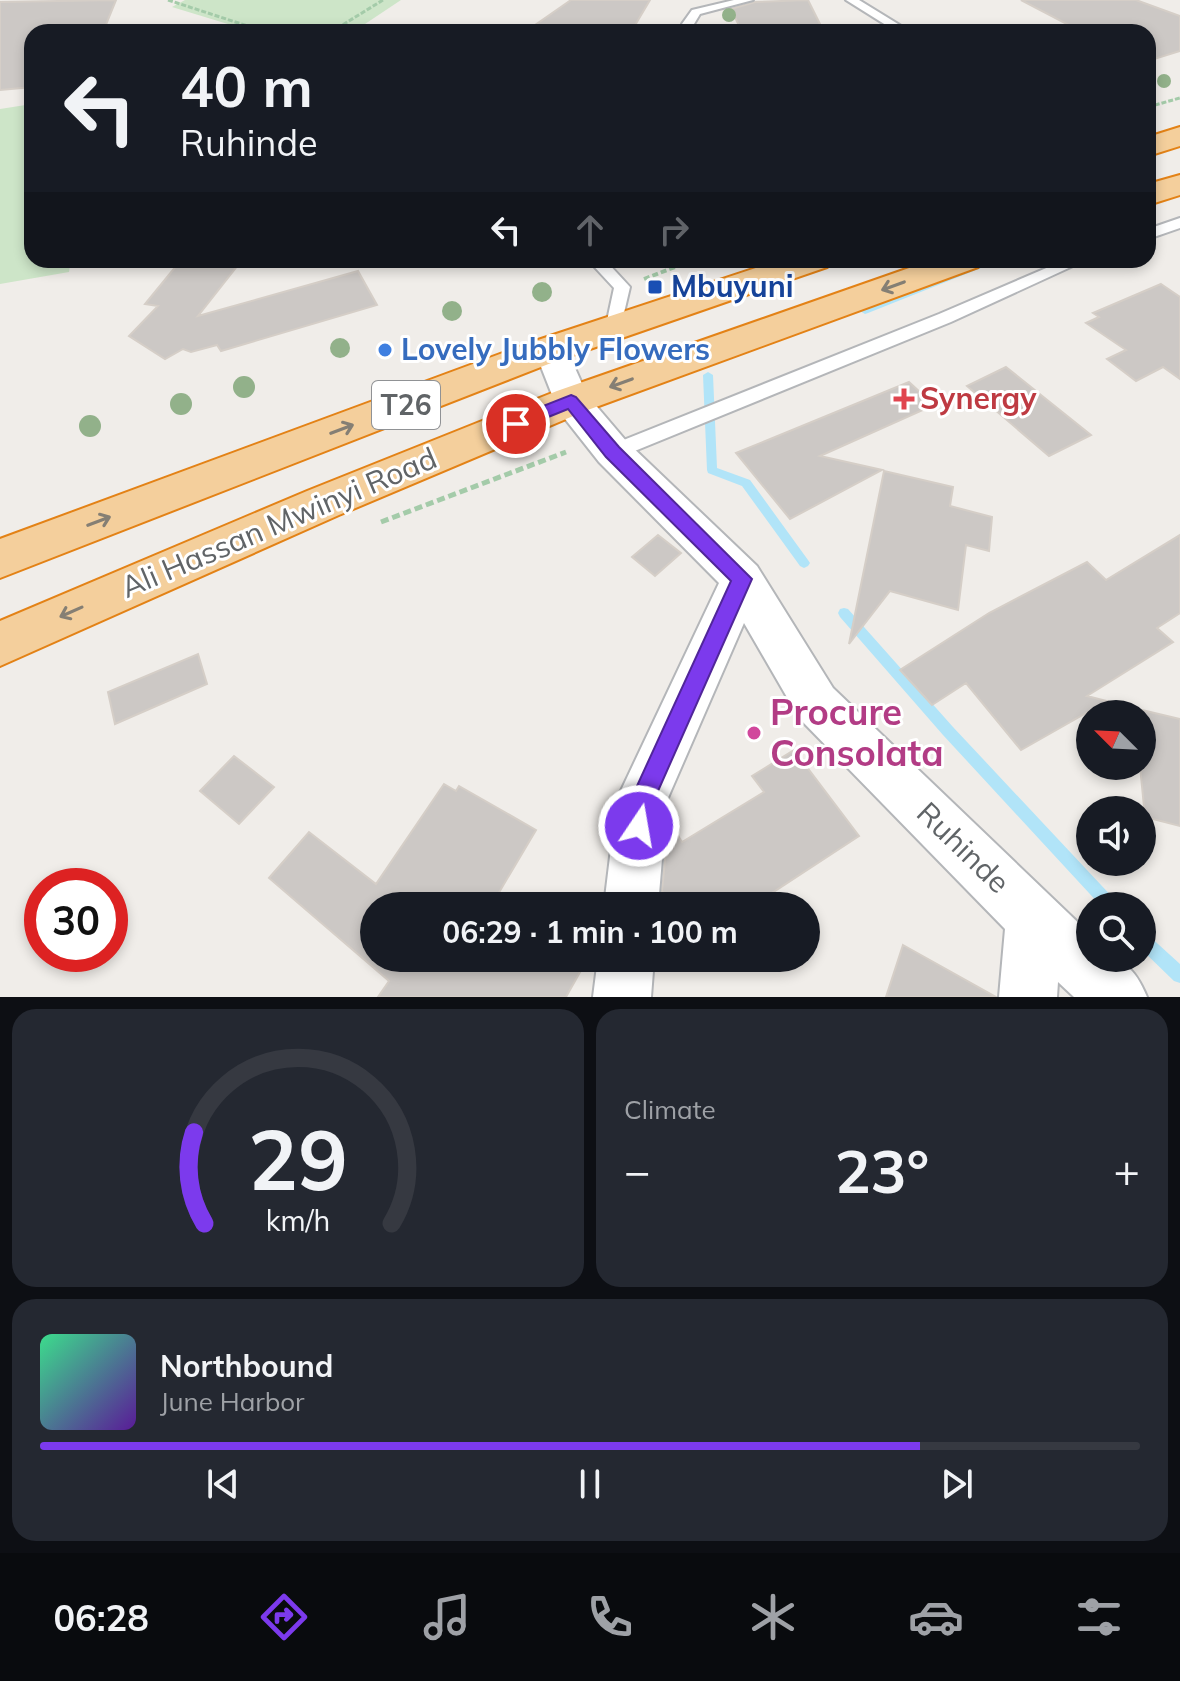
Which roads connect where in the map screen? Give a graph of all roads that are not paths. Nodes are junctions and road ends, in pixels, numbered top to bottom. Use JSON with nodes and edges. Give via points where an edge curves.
{"nodes":[{"id":1,"x":748,"y":0,"type":"edge"},
{"id":2,"x":851,"y":0,"type":"edge"},
{"id":3,"x":688,"y":24,"type":"edge"},
{"id":4,"x":892,"y":24,"type":"edge"},
{"id":5,"x":1180,"y":136,"type":"edge"},
{"id":6,"x":1156,"y":144,"type":"edge"},
{"id":7,"x":1180,"y":184,"type":"edge"},
{"id":8,"x":1156,"y":192,"type":"edge"},
{"id":9,"x":1180,"y":223,"type":"edge"},
{"id":10,"x":1156,"y":231,"type":"edge"},
{"id":11,"x":604,"y":268,"type":"edge"},
{"id":12,"x":792,"y":268,"type":"edge"},
{"id":13,"x":944,"y":268,"type":"edge"},
{"id":14,"x":1060,"y":268,"type":"edge"},
{"id":15,"x":613,"y":330,"type":"junction"},
{"id":16,"x":551,"y":349,"type":"junction"},
{"id":17,"x":571,"y":401,"type":"junction"},
{"id":18,"x":613,"y":452,"type":"junction"},
{"id":19,"x":0,"y":559,"type":"edge"},
{"id":20,"x":742,"y":579,"type":"junction"},
{"id":21,"x":0,"y":644,"type":"edge"},
{"id":22,"x":632,"y":892,"type":"edge"},
{"id":23,"x":1034,"y":918,"type":"junction"},
{"id":24,"x":625,"y":972,"type":"edge"},
{"id":25,"x":622,"y":997,"type":"edge"},
{"id":26,"x":1028,"y":997,"type":"edge"},
{"id":27,"x":1118,"y":997,"type":"edge"}],
"edges":[{"from":1,"to":3,"type":"lane","via":[[696,12]]},
{"from":2,"to":4,"type":"lane"},
{"from":5,"to":6,"type":"highway"},
{"from":7,"to":8,"type":"highway"},
{"from":9,"to":10,"type":"lane"},
{"from":11,"to":15,"type":"lane","via":[[622,287]]},
{"from":12,"to":15,"type":"highway","name":"Ali Hassan Mwinyi Road","number":"T26"},
{"from":13,"to":17,"type":"highway","name":"Ali Hassan Mwinyi Road","number":"T26","one_way":true},
{"from":14,"to":18,"type":"lane"},
{"from":15,"to":16,"type":"highway","name":"Ali Hassan Mwinyi Road","number":"T26"},
{"from":16,"to":17,"type":"street","name":"Ruhinde"},
{"from":19,"to":16,"type":"highway","name":"Ali Hassan Mwinyi Road","number":"T26","one_way":true},
{"from":17,"to":18,"type":"street","name":"Ruhinde"},
{"from":17,"to":21,"type":"highway","name":"Ali Hassan Mwinyi Road","number":"T26","one_way":true},
{"from":18,"to":20,"type":"street","name":"Ruhinde"},
{"from":20,"to":22,"type":"street","via":[[642,799]]},
{"from":20,"to":23,"type":"street","name":"Ruhinde","via":[[816,703]]},
{"from":23,"to":26,"type":"street"},
{"from":23,"to":27,"type":"street","name":"Ruhinde"},
{"from":24,"to":25,"type":"street"}]}
